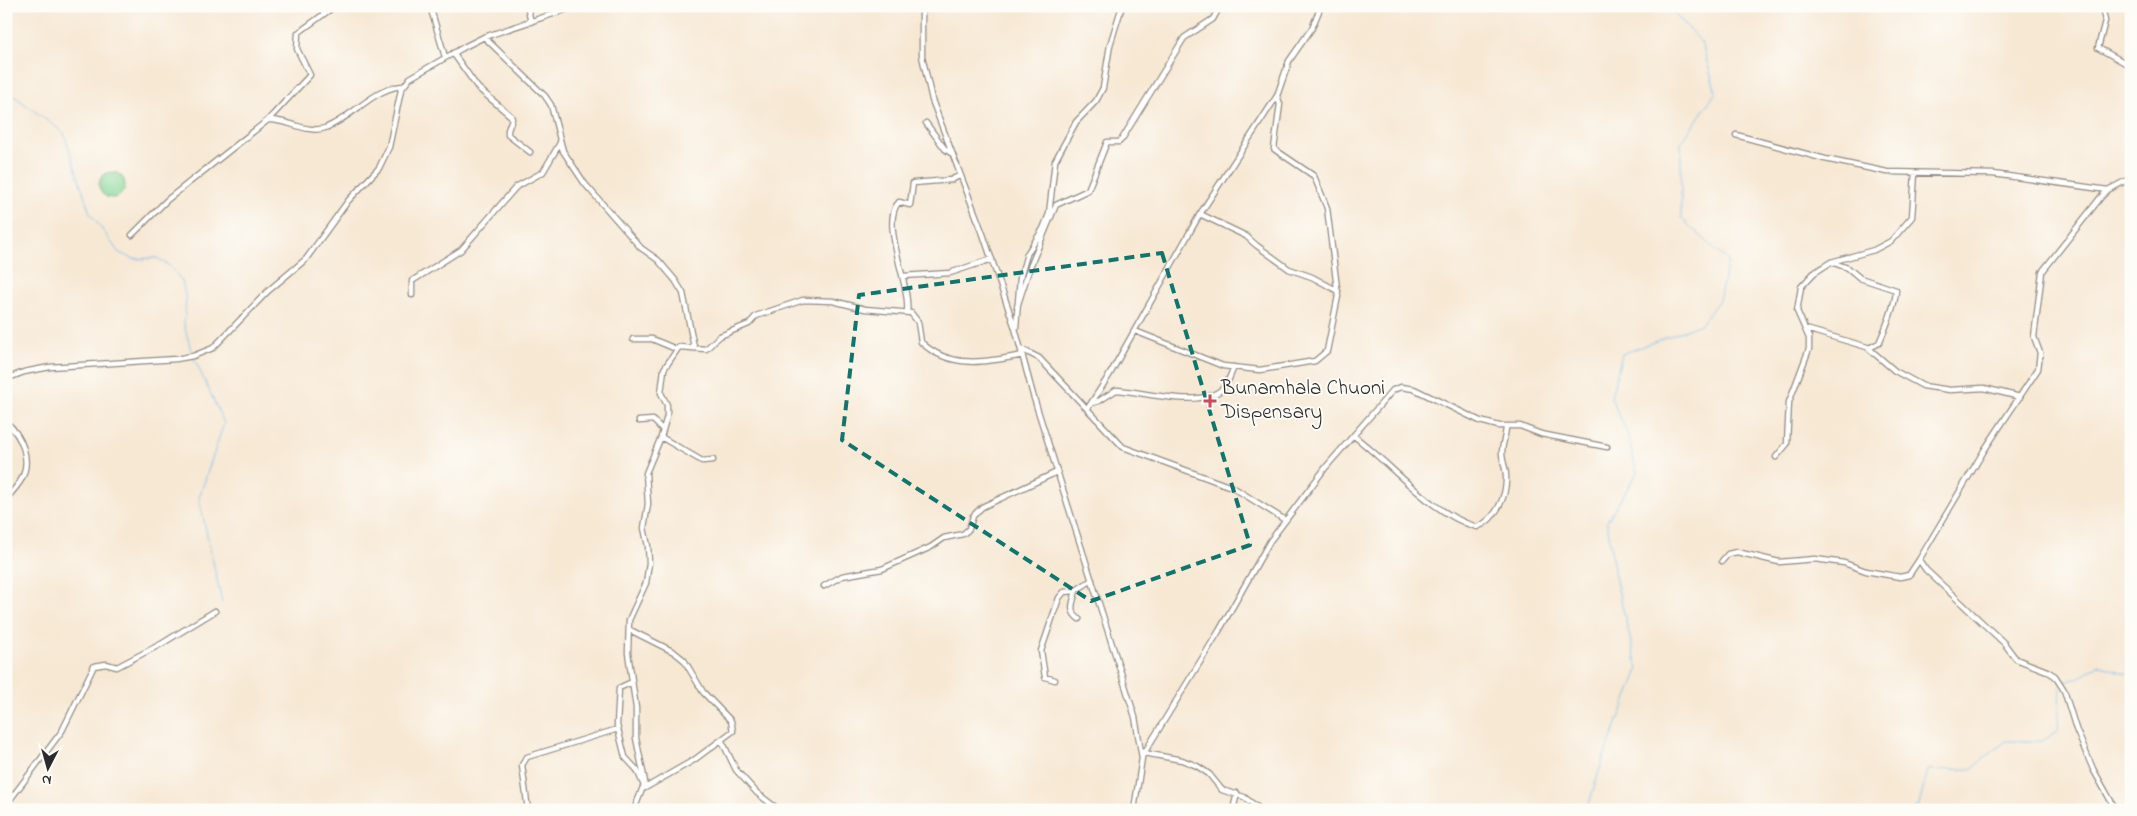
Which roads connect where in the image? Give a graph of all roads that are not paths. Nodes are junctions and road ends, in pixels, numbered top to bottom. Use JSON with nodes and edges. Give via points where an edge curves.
{"nodes":[{"id":1,"x":335,"y":6,"type":"edge"},
{"id":2,"x":430,"y":6,"type":"edge"},
{"id":3,"x":527,"y":6,"type":"edge"},
{"id":4,"x":577,"y":6,"type":"edge"},
{"id":5,"x":922,"y":6,"type":"edge"},
{"id":6,"x":1122,"y":6,"type":"edge"},
{"id":7,"x":1220,"y":6,"type":"edge"},
{"id":8,"x":1321,"y":6,"type":"edge"},
{"id":9,"x":2102,"y":6,"type":"edge"},
{"id":10,"x":531,"y":22,"type":"junction"},
{"id":11,"x":484,"y":37,"type":"junction"},
{"id":12,"x":453,"y":53,"type":"junction"},
{"id":13,"x":445,"y":57,"type":"junction"},
{"id":14,"x":2131,"y":66,"type":"edge"},
{"id":15,"x":402,"y":86,"type":"junction"},
{"id":16,"x":1277,"y":96,"type":"junction"},
{"id":17,"x":268,"y":120,"type":"junction"},
{"id":18,"x":926,"y":122,"type":"dead end"},
{"id":19,"x":1736,"y":135,"type":"dead end"},
{"id":20,"x":560,"y":142,"type":"junction"},
{"id":21,"x":530,"y":152,"type":"dead end"},
{"id":22,"x":951,"y":153,"type":"junction"},
{"id":23,"x":1915,"y":173,"type":"junction"},
{"id":24,"x":959,"y":176,"type":"junction"},
{"id":25,"x":2131,"y":178,"type":"edge"},
{"id":26,"x":2108,"y":190,"type":"junction"},
{"id":27,"x":1200,"y":214,"type":"junction"},
{"id":28,"x":132,"y":234,"type":"dead end"},
{"id":29,"x":992,"y":259,"type":"junction"},
{"id":30,"x":1831,"y":262,"type":"junction"},
{"id":31,"x":903,"y":276,"type":"junction"},
{"id":32,"x":1338,"y":291,"type":"junction"},
{"id":33,"x":412,"y":295,"type":"dead end"},
{"id":34,"x":1017,"y":307,"type":"junction"},
{"id":35,"x":907,"y":312,"type":"junction"},
{"id":36,"x":1015,"y":328,"type":"junction"},
{"id":37,"x":1806,"y":329,"type":"junction"},
{"id":38,"x":1135,"y":331,"type":"junction"},
{"id":39,"x":633,"y":339,"type":"dead end"},
{"id":40,"x":694,"y":347,"type":"junction"},
{"id":41,"x":1869,"y":348,"type":"junction"},
{"id":42,"x":676,"y":349,"type":"junction"},
{"id":43,"x":1021,"y":349,"type":"junction"},
{"id":44,"x":1023,"y":355,"type":"junction"},
{"id":45,"x":1234,"y":367,"type":"junction"},
{"id":46,"x":6,"y":379,"type":"edge"},
{"id":47,"x":2020,"y":397,"type":"junction"},
{"id":48,"x":1092,"y":403,"type":"junction"},
{"id":49,"x":1088,"y":408,"type":"junction"},
{"id":50,"x":639,"y":421,"type":"dead end"},
{"id":51,"x":6,"y":422,"type":"edge"},
{"id":52,"x":1506,"y":426,"type":"junction"},
{"id":53,"x":663,"y":430,"type":"junction"},
{"id":54,"x":1354,"y":436,"type":"junction"},
{"id":55,"x":661,"y":437,"type":"junction"},
{"id":56,"x":1608,"y":447,"type":"dead end"},
{"id":57,"x":1776,"y":457,"type":"dead end"},
{"id":58,"x":713,"y":460,"type":"dead end"},
{"id":59,"x":1058,"y":472,"type":"junction"},
{"id":60,"x":6,"y":499,"type":"edge"},
{"id":61,"x":1285,"y":520,"type":"junction"},
{"id":62,"x":1919,"y":560,"type":"junction"},
{"id":63,"x":1722,"y":561,"type":"dead end"},
{"id":64,"x":1092,"y":580,"type":"junction"},
{"id":65,"x":824,"y":586,"type":"dead end"},
{"id":66,"x":1076,"y":590,"type":"junction"},
{"id":67,"x":215,"y":611,"type":"dead end"},
{"id":68,"x":1079,"y":619,"type":"dead end"},
{"id":69,"x":630,"y":630,"type":"junction"},
{"id":70,"x":1055,"y":680,"type":"dead end"},
{"id":71,"x":632,"y":682,"type":"junction"},
{"id":72,"x":618,"y":729,"type":"junction"},
{"id":73,"x":722,"y":741,"type":"junction"},
{"id":74,"x":1143,"y":755,"type":"junction"},
{"id":75,"x":645,"y":788,"type":"junction"},
{"id":76,"x":1236,"y":793,"type":"junction"},
{"id":77,"x":6,"y":805,"type":"edge"},
{"id":78,"x":528,"y":810,"type":"edge"},
{"id":79,"x":634,"y":810,"type":"edge"},
{"id":80,"x":779,"y":810,"type":"edge"},
{"id":81,"x":1134,"y":810,"type":"edge"},
{"id":82,"x":1233,"y":810,"type":"edge"},
{"id":83,"x":1261,"y":810,"type":"edge"},
{"id":84,"x":2116,"y":810,"type":"edge"}],
"edges":[{"from":1,"to":17,"type":"street","via":[[298,33],[297,49],[310,75]]},
{"from":2,"to":13,"type":"street"},
{"from":3,"to":10,"type":"street"},
{"from":4,"to":10,"type":"street"},
{"from":5,"to":22,"type":"street","via":[[922,56],[926,77]]},
{"from":6,"to":34,"type":"street","via":[[1110,44],[1103,88],[1096,101],[1076,122],[1057,154],[1049,214],[1027,254]]},
{"from":7,"to":34,"type":"street","via":[[1213,19],[1184,38],[1121,140],[1107,142],[1088,190],[1056,205]]},
{"from":8,"to":16,"type":"street","via":[[1312,28],[1289,61]]},
{"from":9,"to":14,"type":"street","via":[[2105,21],[2098,48]]},
{"from":10,"to":11,"type":"street"},
{"from":11,"to":12,"type":"street"},
{"from":11,"to":20,"type":"street","via":[[542,91],[551,105]]},
{"from":12,"to":13,"type":"street"},
{"from":12,"to":21,"type":"street","via":[[478,88],[511,116],[508,134]]},
{"from":13,"to":15,"type":"street"},
{"from":15,"to":17,"type":"street","via":[[382,92],[350,115],[323,128]]},
{"from":15,"to":46,"type":"street","via":[[389,147],[379,168],[348,201],[306,258],[268,291],[213,348],[176,359],[50,367]]},
{"from":16,"to":27,"type":"street"},
{"from":16,"to":32,"type":"street","via":[[1280,104],[1274,149],[1315,178],[1329,214]]},
{"from":17,"to":28,"type":"street","via":[[167,200]]},
{"from":18,"to":22,"type":"street"},
{"from":19,"to":23,"type":"street","via":[[1868,169]]},
{"from":20,"to":33,"type":"street","via":[[543,172],[516,186],[460,250],[412,281]]},
{"from":20,"to":40,"type":"street","via":[[576,172],[605,208],[641,248],[672,274],[683,293]]},
{"from":22,"to":24,"type":"street"},
{"from":23,"to":26,"type":"street","via":[[1990,174]]},
{"from":23,"to":30,"type":"street","via":[[1912,216],[1890,242]]},
{"from":24,"to":29,"type":"street"},
{"from":24,"to":31,"type":"street","via":[[951,180],[913,183],[910,205],[899,202],[895,207],[894,239]]},
{"from":25,"to":26,"type":"street"},
{"from":26,"to":47,"type":"street","via":[[2042,272],[2034,337],[2041,361]]},
{"from":27,"to":32,"type":"street","via":[[1246,236],[1289,269]]},
{"from":27,"to":38,"type":"street"},
{"from":29,"to":31,"type":"street","via":[[950,273]]},
{"from":29,"to":36,"type":"street"},
{"from":30,"to":37,"type":"street","via":[[1814,272],[1799,292],[1797,311]]},
{"from":30,"to":41,"type":"street","via":[[1848,268],[1860,278],[1896,290],[1893,310],[1879,343]]},
{"from":31,"to":35,"type":"street","via":[[908,298]]},
{"from":32,"to":45,"type":"street","via":[[1329,346],[1322,357],[1264,370]]},
{"from":34,"to":36,"type":"street"},
{"from":35,"to":40,"type":"street","via":[[803,300],[756,316],[749,324],[720,336],[706,349]]},
{"from":35,"to":44,"type":"street","via":[[918,322],[921,342],[950,359],[977,362]]},
{"from":36,"to":43,"type":"street"},
{"from":37,"to":41,"type":"street"},
{"from":37,"to":57,"type":"street","via":[[1809,348],[1789,402],[1787,444]]},
{"from":38,"to":45,"type":"street","via":[[1223,366]]},
{"from":38,"to":48,"type":"street"},
{"from":39,"to":42,"type":"street","via":[[652,339]]},
{"from":40,"to":42,"type":"street"},
{"from":41,"to":47,"type":"street","via":[[1895,371],[1923,386],[1950,390],[1984,388]]},
{"from":42,"to":53,"type":"street","via":[[661,379],[660,393],[668,407]]},
{"from":43,"to":44,"type":"street"},
{"from":43,"to":49,"type":"street","via":[[1039,358]]},
{"from":44,"to":59,"type":"street"},
{"from":45,"to":48,"type":"street","via":[[1224,388],[1207,396],[1183,398],[1116,390]]},
{"from":47,"to":62,"type":"street"},
{"from":48,"to":49,"type":"street"},
{"from":49,"to":61,"type":"street","via":[[1116,440],[1131,451],[1234,488]]},
{"from":50,"to":53,"type":"street","via":[[653,420]]},
{"from":51,"to":60,"type":"street","via":[[23,442],[25,464],[21,480]]},
{"from":52,"to":54,"type":"street","via":[[1474,419],[1414,389],[1401,387],[1393,390]]},
{"from":52,"to":54,"type":"street","via":[[1502,450],[1505,490],[1489,522],[1478,527],[1447,515]]},
{"from":52,"to":56,"type":"street","via":[[1520,426],[1541,434]]},
{"from":53,"to":55,"type":"street"},
{"from":54,"to":61,"type":"street"},
{"from":55,"to":58,"type":"street","via":[[702,461]]},
{"from":55,"to":69,"type":"street","via":[[646,473],[648,504],[644,528],[649,563],[646,583],[630,620]]},
{"from":59,"to":64,"type":"street"},
{"from":59,"to":65,"type":"street","via":[[982,507],[963,534],[944,538],[882,569],[842,576]]},
{"from":61,"to":74,"type":"street"},
{"from":62,"to":63,"type":"street","via":[[1913,571],[1900,577],[1844,563],[1815,560],[1779,562],[1737,552],[1728,554]]},
{"from":62,"to":84,"type":"street","via":[[2004,643],[2016,659],[2056,676],[2093,769]]},
{"from":64,"to":66,"type":"street"},
{"from":64,"to":74,"type":"street","via":[[1135,717]]},
{"from":66,"to":68,"type":"street","via":[[1071,608]]},
{"from":66,"to":70,"type":"street","via":[[1060,595],[1041,651],[1045,677]]},
{"from":67,"to":77,"type":"street","via":[[117,667],[106,664],[94,666],[62,731]]},
{"from":69,"to":71,"type":"street","via":[[628,653]]},
{"from":69,"to":73,"type":"street","via":[[684,660],[703,692],[733,726],[731,734]]},
{"from":71,"to":72,"type":"street","via":[[619,688]]},
{"from":71,"to":75,"type":"street","via":[[636,738]]},
{"from":72,"to":75,"type":"street","via":[[625,757],[637,770]]},
{"from":72,"to":78,"type":"street","via":[[527,757],[522,765]]},
{"from":73,"to":75,"type":"street"},
{"from":73,"to":80,"type":"street","via":[[736,770],[757,793]]},
{"from":74,"to":76,"type":"street","via":[[1182,760],[1197,766],[1209,774],[1222,790]]},
{"from":74,"to":81,"type":"street"},
{"from":75,"to":79,"type":"street"},
{"from":76,"to":82,"type":"street"},
{"from":76,"to":83,"type":"street"}]}
